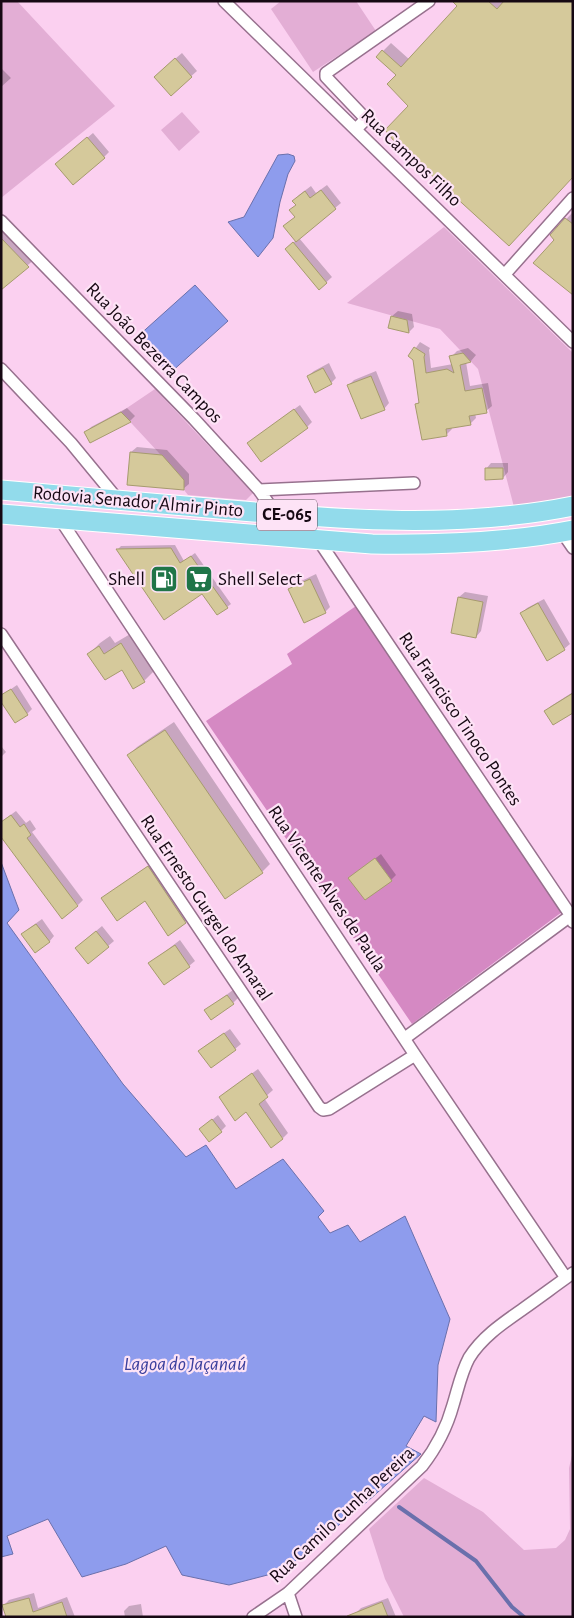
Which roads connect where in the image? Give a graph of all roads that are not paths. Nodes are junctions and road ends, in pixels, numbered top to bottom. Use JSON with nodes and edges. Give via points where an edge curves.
{"nodes":[{"id":1,"x":224,"y":1,"type":"edge"},
{"id":2,"x":429,"y":1,"type":"edge"},
{"id":3,"x":356,"y":129,"type":"junction"},
{"id":4,"x":573,"y":198,"type":"edge"},
{"id":5,"x":1,"y":221,"type":"edge"},
{"id":6,"x":505,"y":274,"type":"junction"},
{"id":7,"x":573,"y":342,"type":"edge"},
{"id":8,"x":1,"y":369,"type":"edge"},
{"id":9,"x":414,"y":483,"type":"dead end"},
{"id":10,"x":1,"y":490,"type":"edge"},
{"id":11,"x":260,"y":490,"type":"junction"},
{"id":12,"x":118,"y":500,"type":"junction"},
{"id":13,"x":573,"y":506,"type":"edge"},
{"id":14,"x":1,"y":514,"type":"edge"},
{"id":15,"x":276,"y":514,"type":"junction"},
{"id":16,"x":60,"y":519,"type":"junction"},
{"id":17,"x":567,"y":531,"type":"edge"},
{"id":18,"x":319,"y":541,"type":"junction"},
{"id":19,"x":573,"y":548,"type":"edge"},
{"id":20,"x":1,"y":634,"type":"edge"},
{"id":21,"x":572,"y":917,"type":"edge"},
{"id":22,"x":405,"y":1038,"type":"junction"},
{"id":23,"x":415,"y":1055,"type":"junction"},
{"id":24,"x":569,"y":1276,"type":"edge"},
{"id":25,"x":288,"y":1593,"type":"junction"},
{"id":26,"x":253,"y":1617,"type":"edge"},
{"id":27,"x":296,"y":1617,"type":"edge"}],
"edges":[{"from":1,"to":3,"type":"street","name":"Rua Campos Filho"},
{"from":2,"to":3,"type":"street","via":[[326,73],[326,77],[364,117]]},
{"from":3,"to":6,"type":"street","name":"Rua Campos Filho"},
{"from":4,"to":6,"type":"street"},
{"from":5,"to":11,"type":"street","name":"Rua João Bezerra Campos"},
{"from":6,"to":7,"type":"street","name":"Rua Campos Filho"},
{"from":8,"to":12,"type":"street","via":[[71,443]]},
{"from":9,"to":11,"type":"street"},
{"from":10,"to":12,"type":"main road","name":"Rodovia Senador Almir Pinto","number":"CE-065"},
{"from":11,"to":15,"type":"street","name":"Rua João Bezerra Campos"},
{"from":12,"to":15,"type":"main road","name":"Rodovia Senador Almir Pinto","number":"CE-065"},
{"from":13,"to":15,"type":"main road","name":"Rodovia Senador Almir Pinto","number":"CE-065","via":[[452,521],[387,521]]},
{"from":14,"to":16,"type":"main road","name":"Rodovia Senador Almir Pinto","number":"CE-065"},
{"from":16,"to":18,"type":"main road","name":"Rodovia Senador Almir Pinto","number":"CE-065"},
{"from":16,"to":22,"type":"street","name":"Rua Vicente Alves de Paula"},
{"from":17,"to":18,"type":"main road","name":"Rodovia Senador Almir Pinto","number":"CE-065","via":[[426,545]]},
{"from":17,"to":19,"type":"street"},
{"from":18,"to":21,"type":"street","name":"Rua Francisco Tinoco Pontes"},
{"from":20,"to":23,"type":"street","name":"Rua Ernesto Gurgel do Amaral","via":[[319,1107],[329,1109]]},
{"from":21,"to":22,"type":"street"},
{"from":22,"to":23,"type":"street","name":"Rua Vicente Alves de Paula"},
{"from":23,"to":24,"type":"street","name":"Rua Vicente Alves de Paula"},
{"from":24,"to":25,"type":"street","name":"Rua Camilo Cunha Pereira","via":[[480,1343],[461,1376],[452,1407],[431,1454],[404,1484]]},
{"from":25,"to":26,"type":"street","name":"Rua Camilo Cunha Pereira"},
{"from":25,"to":27,"type":"street"}]}
